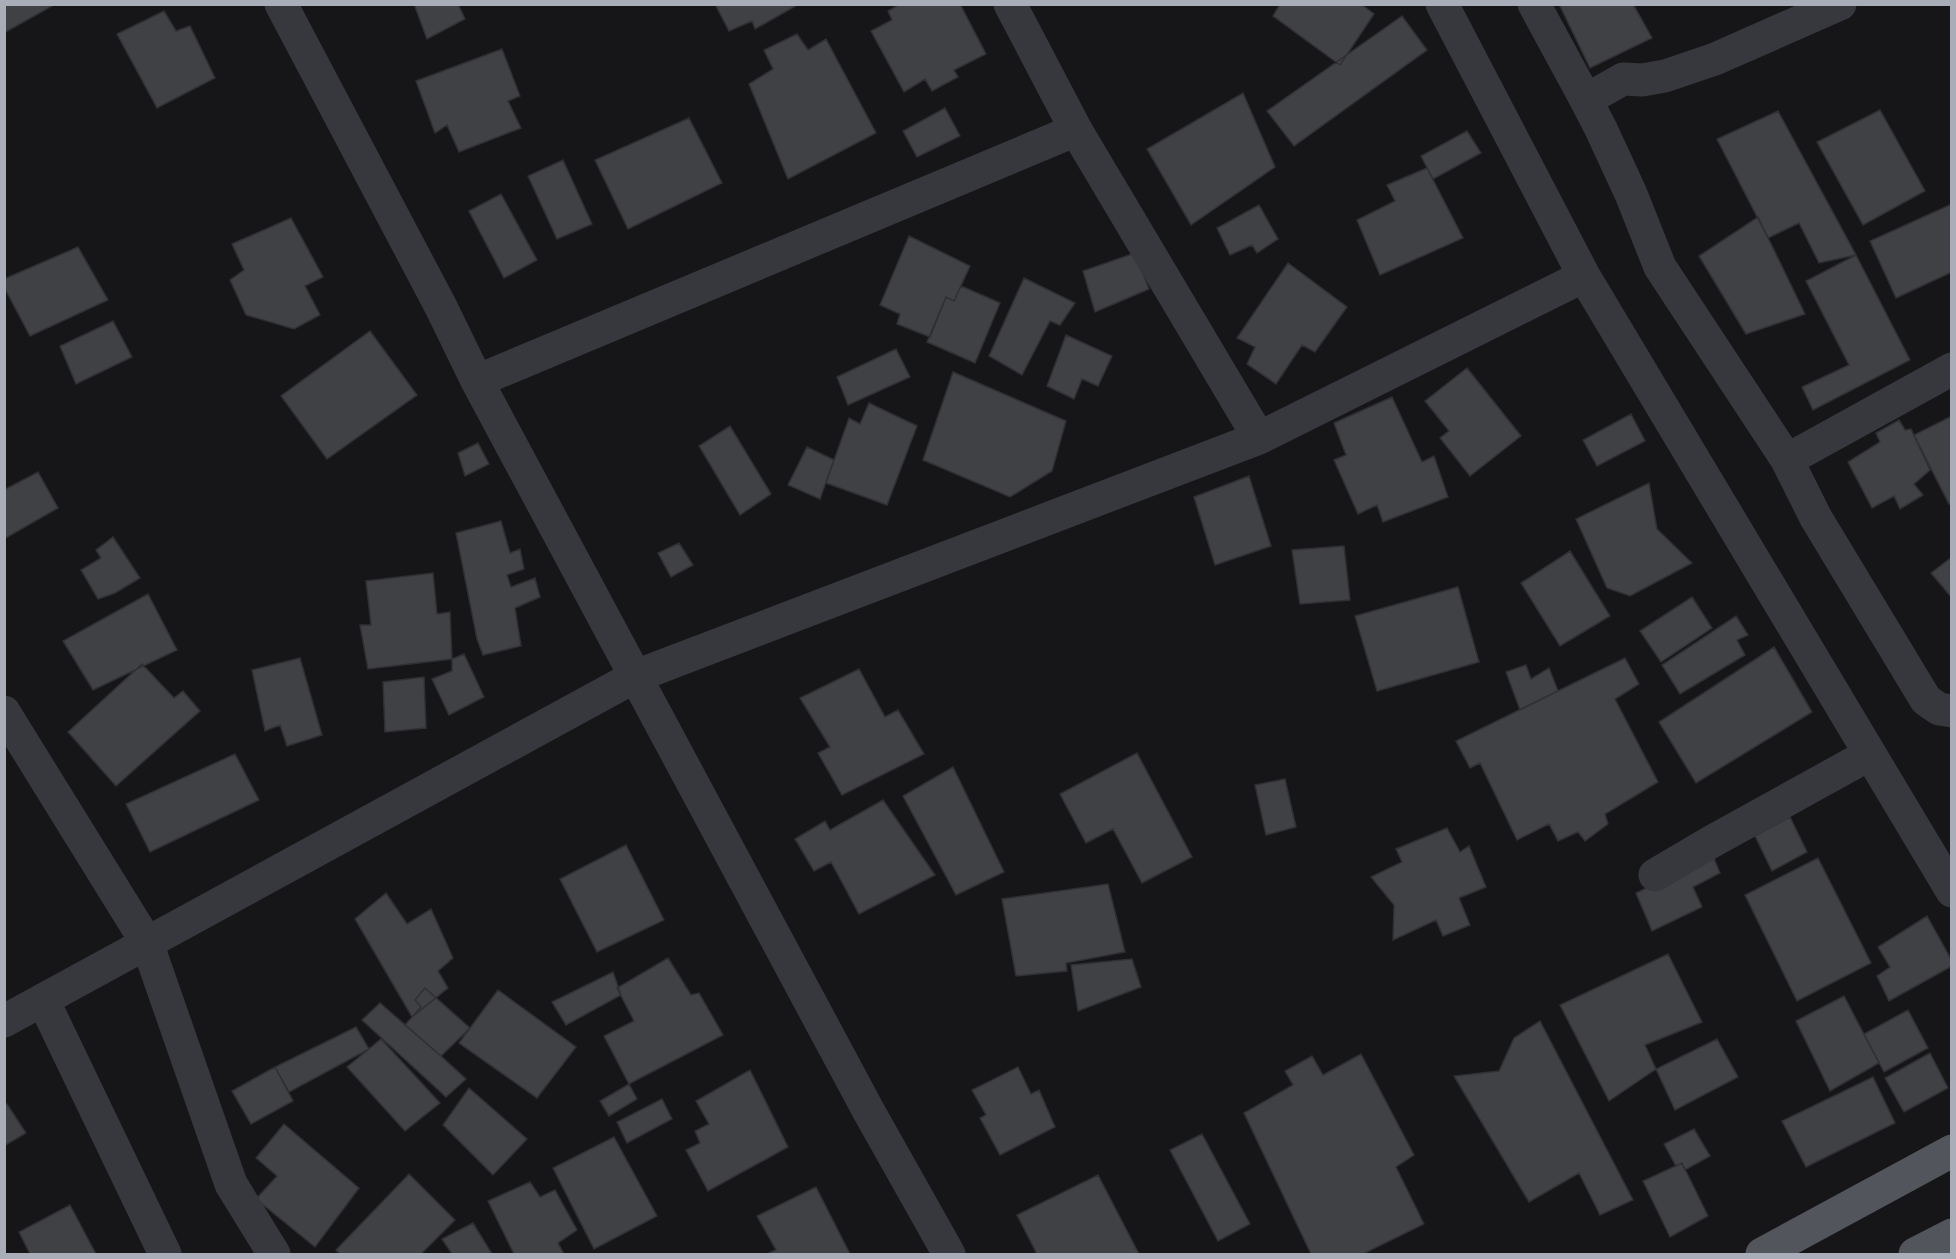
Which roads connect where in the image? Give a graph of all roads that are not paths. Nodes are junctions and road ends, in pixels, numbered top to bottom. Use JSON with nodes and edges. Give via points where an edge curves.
{"nodes":[{"id":1,"x":281,"y":4,"type":"edge"},
{"id":2,"x":1010,"y":4,"type":"edge"},
{"id":3,"x":1442,"y":4,"type":"edge"},
{"id":4,"x":1534,"y":4,"type":"edge"},
{"id":5,"x":1840,"y":4,"type":"edge"},
{"id":6,"x":1586,"y":100,"type":"junction"},
{"id":7,"x":1076,"y":130,"type":"junction"},
{"id":8,"x":1584,"y":276,"type":"junction"},
{"id":9,"x":1952,"y":369,"type":"edge"},
{"id":10,"x":477,"y":381,"type":"junction"},
{"id":11,"x":1258,"y":438,"type":"junction"},
{"id":12,"x":1787,"y":460,"type":"junction"},
{"id":13,"x":636,"y":676,"type":"junction"},
{"id":14,"x":1952,"y":711,"type":"edge"},
{"id":15,"x":4,"y":712,"type":"edge"},
{"id":16,"x":1870,"y":754,"type":"junction"},
{"id":17,"x":1655,"y":875,"type":"dead end"},
{"id":18,"x":1952,"y":891,"type":"edge"},
{"id":19,"x":147,"y":943,"type":"junction"},
{"id":20,"x":43,"y":1000,"type":"junction"},
{"id":21,"x":4,"y":1021,"type":"edge"},
{"id":22,"x":1952,"y":1151,"type":"edge"},
{"id":23,"x":1952,"y":1235,"type":"edge"},
{"id":24,"x":165,"y":1254,"type":"edge"},
{"id":25,"x":274,"y":1254,"type":"edge"},
{"id":26,"x":949,"y":1254,"type":"edge"},
{"id":27,"x":1762,"y":1254,"type":"edge"},
{"id":28,"x":1915,"y":1254,"type":"edge"}],
"edges":[{"from":1,"to":10,"type":"street"},
{"from":2,"to":7,"type":"street"},
{"from":3,"to":8,"type":"street"},
{"from":4,"to":6,"type":"street"},
{"from":5,"to":6,"type":"street","via":[[1715,59],[1665,76],[1623,79]]},
{"from":6,"to":12,"type":"street","via":[[1631,194],[1660,267]]},
{"from":7,"to":10,"type":"street"},
{"from":7,"to":11,"type":"street"},
{"from":8,"to":11,"type":"street"},
{"from":8,"to":16,"type":"street"},
{"from":9,"to":12,"type":"street"},
{"from":10,"to":13,"type":"street"},
{"from":11,"to":13,"type":"street"},
{"from":12,"to":14,"type":"street","via":[[1816,518],[1926,700],[1939,709]]},
{"from":13,"to":19,"type":"street"},
{"from":13,"to":26,"type":"street"},
{"from":15,"to":19,"type":"street"},
{"from":16,"to":17,"type":"street"},
{"from":16,"to":18,"type":"street"},
{"from":19,"to":20,"type":"street"},
{"from":19,"to":25,"type":"street","via":[[231,1184]]},
{"from":20,"to":21,"type":"street"},
{"from":20,"to":24,"type":"street"},
{"from":22,"to":27,"type":"main road"},
{"from":23,"to":28,"type":"main road"}]}
